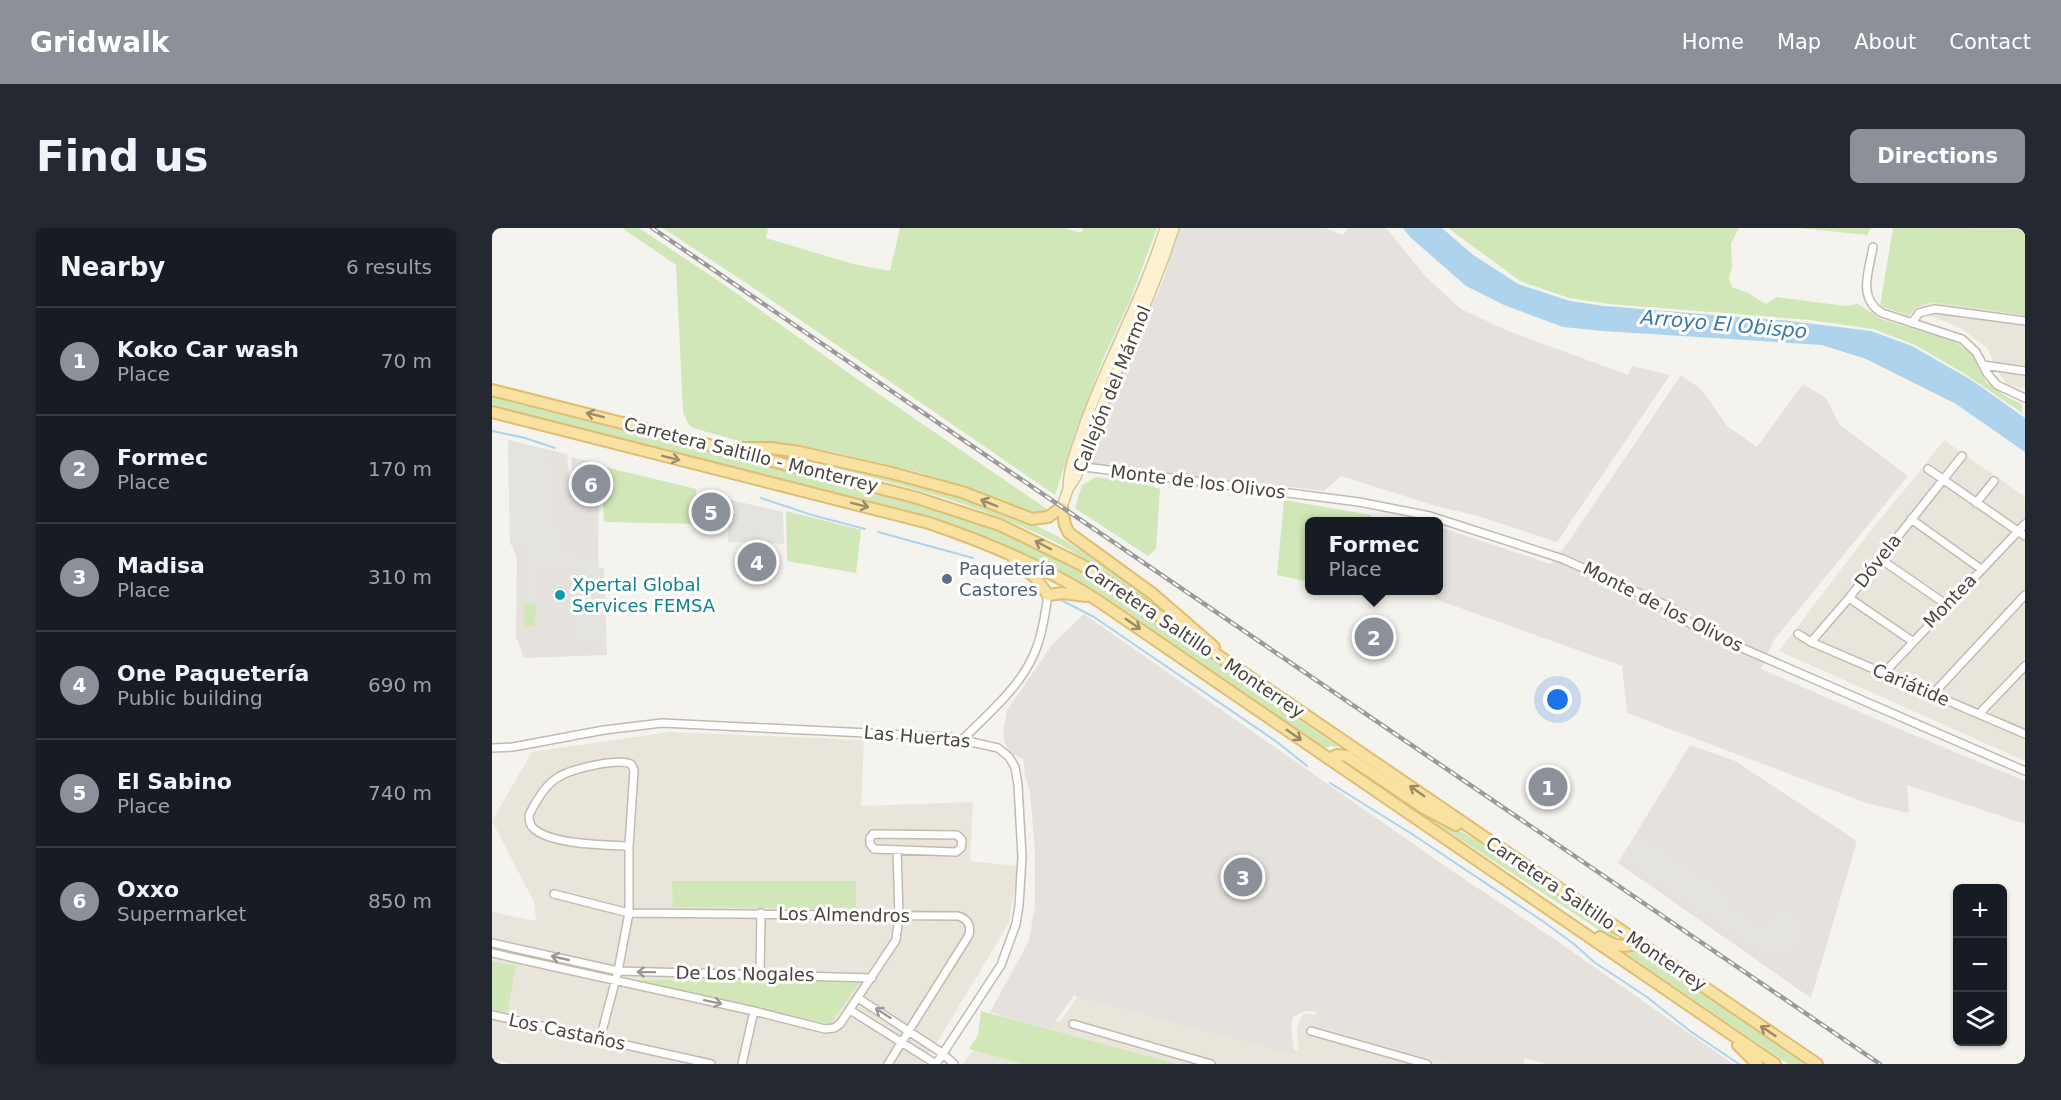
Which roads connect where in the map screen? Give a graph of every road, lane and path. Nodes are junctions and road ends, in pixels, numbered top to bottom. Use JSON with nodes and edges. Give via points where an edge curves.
{"nodes":[{"id":1,"x":1165,"y":228,"type":"edge"},
{"id":2,"x":1174,"y":228,"type":"edge"},
{"id":3,"x":1873,"y":247,"type":"dead end"},
{"id":4,"x":1139,"y":311,"type":"junction"},
{"id":5,"x":2025,"y":321,"type":"edge"},
{"id":6,"x":1912,"y":323,"type":"junction"},
{"id":7,"x":1983,"y":365,"type":"junction"},
{"id":8,"x":2025,"y":371,"type":"edge"},
{"id":9,"x":492,"y":390,"type":"edge"},
{"id":10,"x":2025,"y":398,"type":"edge"},
{"id":11,"x":492,"y":412,"type":"edge"},
{"id":12,"x":728,"y":448,"type":"junction"},
{"id":13,"x":1962,"y":456,"type":"dead end"},
{"id":14,"x":1076,"y":466,"type":"junction"},
{"id":15,"x":1928,"y":469,"type":"dead end"},
{"id":16,"x":1942,"y":479,"type":"junction"},
{"id":17,"x":1994,"y":481,"type":"dead end"},
{"id":18,"x":1976,"y":503,"type":"junction"},
{"id":19,"x":1062,"y":507,"type":"junction"},
{"id":20,"x":1430,"y":517,"type":"edge"},
{"id":21,"x":1911,"y":519,"type":"junction"},
{"id":22,"x":1443,"y":520,"type":"edge"},
{"id":23,"x":2025,"y":524,"type":"edge"},
{"id":24,"x":2018,"y":531,"type":"junction"},
{"id":25,"x":2025,"y":536,"type":"edge"},
{"id":26,"x":982,"y":542,"type":"junction"},
{"id":27,"x":1879,"y":558,"type":"junction"},
{"id":28,"x":1981,"y":569,"type":"junction"},
{"id":29,"x":1048,"y":595,"type":"junction"},
{"id":30,"x":2025,"y":595,"type":"edge"},
{"id":31,"x":1849,"y":598,"type":"junction"},
{"id":32,"x":1100,"y":602,"type":"junction"},
{"id":33,"x":1947,"y":604,"type":"junction"},
{"id":34,"x":1798,"y":634,"type":"dead end"},
{"id":35,"x":1912,"y":641,"type":"junction"},
{"id":36,"x":1811,"y":642,"type":"junction"},
{"id":37,"x":1222,"y":659,"type":"junction"},
{"id":38,"x":2025,"y":666,"type":"edge"},
{"id":39,"x":1884,"y":673,"type":"junction"},
{"id":40,"x":1933,"y":694,"type":"junction"},
{"id":41,"x":1979,"y":714,"type":"junction"},
{"id":42,"x":2025,"y":734,"type":"edge"},
{"id":43,"x":963,"y":739,"type":"junction"},
{"id":44,"x":492,"y":748,"type":"edge"},
{"id":45,"x":1329,"y":759,"type":"junction"},
{"id":46,"x":2025,"y":771,"type":"edge"},
{"id":47,"x":629,"y":846,"type":"junction"},
{"id":48,"x":1498,"y":848,"type":"junction"},
{"id":49,"x":897,"y":850,"type":"junction"},
{"id":50,"x":1512,"y":884,"type":"junction"},
{"id":51,"x":554,"y":894,"type":"dead end"},
{"id":52,"x":629,"y":913,"type":"junction"},
{"id":53,"x":761,"y":913,"type":"junction"},
{"id":54,"x":899,"y":916,"type":"junction"},
{"id":55,"x":1635,"y":941,"type":"junction"},
{"id":56,"x":492,"y":943,"type":"edge"},
{"id":57,"x":492,"y":953,"type":"edge"},
{"id":58,"x":618,"y":971,"type":"junction"},
{"id":59,"x":760,"y":974,"type":"junction"},
{"id":60,"x":872,"y":978,"type":"junction"},
{"id":61,"x":615,"y":980,"type":"junction"},
{"id":62,"x":858,"y":998,"type":"junction"},
{"id":63,"x":850,"y":1010,"type":"junction"},
{"id":64,"x":754,"y":1011,"type":"junction"},
{"id":65,"x":492,"y":1016,"type":"edge"},
{"id":66,"x":1073,"y":1024,"type":"dead end"},
{"id":67,"x":909,"y":1031,"type":"junction"},
{"id":68,"x":1311,"y":1032,"type":"dead end"},
{"id":69,"x":1730,"y":1035,"type":"junction"},
{"id":70,"x":600,"y":1039,"type":"junction"},
{"id":71,"x":902,"y":1043,"type":"junction"},
{"id":72,"x":942,"y":1053,"type":"junction"},
{"id":73,"x":954,"y":1063,"type":"edge"},
{"id":74,"x":711,"y":1064,"type":"edge"},
{"id":75,"x":742,"y":1064,"type":"edge"},
{"id":76,"x":888,"y":1064,"type":"edge"},
{"id":77,"x":936,"y":1064,"type":"edge"},
{"id":78,"x":1211,"y":1064,"type":"edge"},
{"id":79,"x":1427,"y":1064,"type":"edge"},
{"id":80,"x":1757,"y":1064,"type":"edge"},
{"id":81,"x":1775,"y":1064,"type":"edge"},
{"id":82,"x":1817,"y":1064,"type":"edge"}],
"edges":[{"from":1,"to":4,"type":"street","name":"Callejón del Mármol"},
{"from":2,"to":4,"type":"street","name":"Callejón del Mármol","via":[[1158,275]]},
{"from":3,"to":6,"type":"street","via":[[1867,284],[1869,301],[1882,313]]},
{"from":4,"to":14,"type":"street","name":"Callejón del Mármol"},
{"from":5,"to":6,"type":"street","via":[[1935,309],[1920,313]]},
{"from":6,"to":7,"type":"street","via":[[1962,339]]},
{"from":7,"to":8,"type":"street"},
{"from":7,"to":10,"type":"street","via":[[1997,385]]},
{"from":12,"to":9,"type":"main road","name":"Carretera Saltillo - Monterrey","one_way":true},
{"from":11,"to":26,"type":"main road","name":"Carretera Saltillo - Monterrey","one_way":true,"via":[[929,523]]},
{"from":19,"to":12,"type":"main road","one_way":true,"via":[[1048,517],[1032,519],[962,492],[816,455],[771,448]]},
{"from":37,"to":12,"type":"main road","name":"Carretera Saltillo - Monterrey","one_way":true,"via":[[1082,565],[1000,525],[914,497]]},
{"from":13,"to":16,"type":"street","name":"Dóvela"},
{"from":14,"to":19,"type":"street","name":"Callejón del Mármol","via":[[1076,477]]},
{"from":14,"to":20,"type":"street","name":"Monte de los Olivos","via":[[1359,502]]},
{"from":15,"to":16,"type":"street"},
{"from":16,"to":18,"type":"street"},
{"from":16,"to":21,"type":"street","name":"Dóvela"},
{"from":17,"to":18,"type":"street"},
{"from":18,"to":24,"type":"street"},
{"from":19,"to":37,"type":"main road","via":[[1069,533],[1153,594],[1212,644]]},
{"from":21,"to":27,"type":"street","name":"Dóvela"},
{"from":21,"to":28,"type":"street"},
{"from":22,"to":46,"type":"street","name":"Monte de los Olivos","via":[[1602,574],[1670,607],[1696,628]]},
{"from":23,"to":24,"type":"street","name":"Montea"},
{"from":24,"to":25,"type":"street"},
{"from":24,"to":28,"type":"street","name":"Montea"},
{"from":26,"to":29,"type":"main road","via":[[1030,573]]},
{"from":26,"to":32,"type":"main road","name":"Carretera Saltillo - Monterrey","via":[[1042,569]]},
{"from":27,"to":31,"type":"street","name":"Dóvela"},
{"from":27,"to":33,"type":"street"},
{"from":28,"to":33,"type":"street","name":"Montea"},
{"from":29,"to":32,"type":"main road","via":[[1073,594]]},
{"from":29,"to":43,"type":"street","via":[[1035,653],[1027,668]]},
{"from":30,"to":40,"type":"street"},
{"from":31,"to":35,"type":"street"},
{"from":31,"to":36,"type":"street","name":"Dóvela"},
{"from":32,"to":45,"type":"main road","name":"Carretera Saltillo - Monterrey","one_way":true},
{"from":33,"to":35,"type":"street","name":"Montea"},
{"from":34,"to":36,"type":"street","name":"Cariátide"},
{"from":35,"to":39,"type":"street","name":"Montea"},
{"from":36,"to":39,"type":"street","name":"Cariátide"},
{"from":48,"to":37,"type":"main road","name":"Carretera Saltillo - Monterrey","one_way":true},
{"from":38,"to":41,"type":"street"},
{"from":39,"to":40,"type":"street","name":"Cariátide"},
{"from":40,"to":41,"type":"street","name":"Cariátide"},
{"from":41,"to":42,"type":"street","name":"Cariátide"},
{"from":43,"to":44,"type":"street","name":"Las Huertas","via":[[662,723]]},
{"from":43,"to":72,"type":"street","name":"Las Huertas","via":[[998,748],[1015,767],[1021,829],[1020,891],[1016,924],[1001,965]]},
{"from":45,"to":48,"type":"main road","via":[[1347,756],[1424,808]]},
{"from":45,"to":50,"type":"main road","name":"Carretera Saltillo - Monterrey"},
{"from":47,"to":47,"type":"street","via":[[634,778],[631,764],[626,762],[559,776],[529,816],[533,828],[546,835],[570,842]]},
{"from":47,"to":52,"type":"street"},
{"from":48,"to":55,"type":"main road","name":"Carretera Saltillo - Monterrey"},
{"from":49,"to":49,"type":"street","via":[[956,852],[962,840],[957,836],[908,834],[873,834],[870,838],[874,849]]},
{"from":49,"to":54,"type":"street"},
{"from":50,"to":55,"type":"main road","via":[[1546,901],[1607,942],[1623,947]]},
{"from":50,"to":69,"type":"main road","name":"Carretera Saltillo - Monterrey"},
{"from":51,"to":52,"type":"street","name":"Los Almendros"},
{"from":52,"to":53,"type":"street","name":"Los Almendros"},
{"from":52,"to":58,"type":"street"},
{"from":53,"to":54,"type":"street","name":"Los Almendros"},
{"from":53,"to":59,"type":"street"},
{"from":54,"to":60,"type":"street","via":[[896,940]]},
{"from":54,"to":67,"type":"street","name":"Los Almendros","via":[[958,916],[965,918],[970,930]]},
{"from":82,"to":55,"type":"main road","name":"Carretera Saltillo - Monterrey","one_way":true},
{"from":58,"to":56,"type":"street","name":"De Los Nogales","one_way":true},
{"from":57,"to":61,"type":"street","name":"De Los Nogales"},
{"from":59,"to":58,"type":"street","name":"De Los Nogales","one_way":true},
{"from":58,"to":61,"type":"street"},
{"from":59,"to":60,"type":"street","name":"De Los Nogales"},
{"from":60,"to":62,"type":"street"},
{"from":61,"to":64,"type":"street","name":"De Los Nogales","one_way":true},
{"from":61,"to":70,"type":"street"},
{"from":62,"to":63,"type":"street"},
{"from":67,"to":62,"type":"street","one_way":true},
{"from":63,"to":64,"type":"street","name":"De Los Nogales","via":[[840,1024],[825,1029]]},
{"from":63,"to":71,"type":"street"},
{"from":64,"to":75,"type":"street"},
{"from":65,"to":70,"type":"street","name":"Los Castaños"},
{"from":66,"to":78,"type":"street"},
{"from":67,"to":71,"type":"street","name":"Los Almendros"},
{"from":67,"to":72,"type":"street"},
{"from":68,"to":79,"type":"street"},
{"from":69,"to":80,"type":"main road"},
{"from":69,"to":81,"type":"main road","name":"Carretera Saltillo - Monterrey"},
{"from":70,"to":74,"type":"street","name":"Los Castaños"},
{"from":71,"to":76,"type":"street","name":"Los Almendros"},
{"from":71,"to":77,"type":"street"},
{"from":72,"to":73,"type":"street"},
{"from":72,"to":77,"type":"street","name":"Las Huertas"}]}
